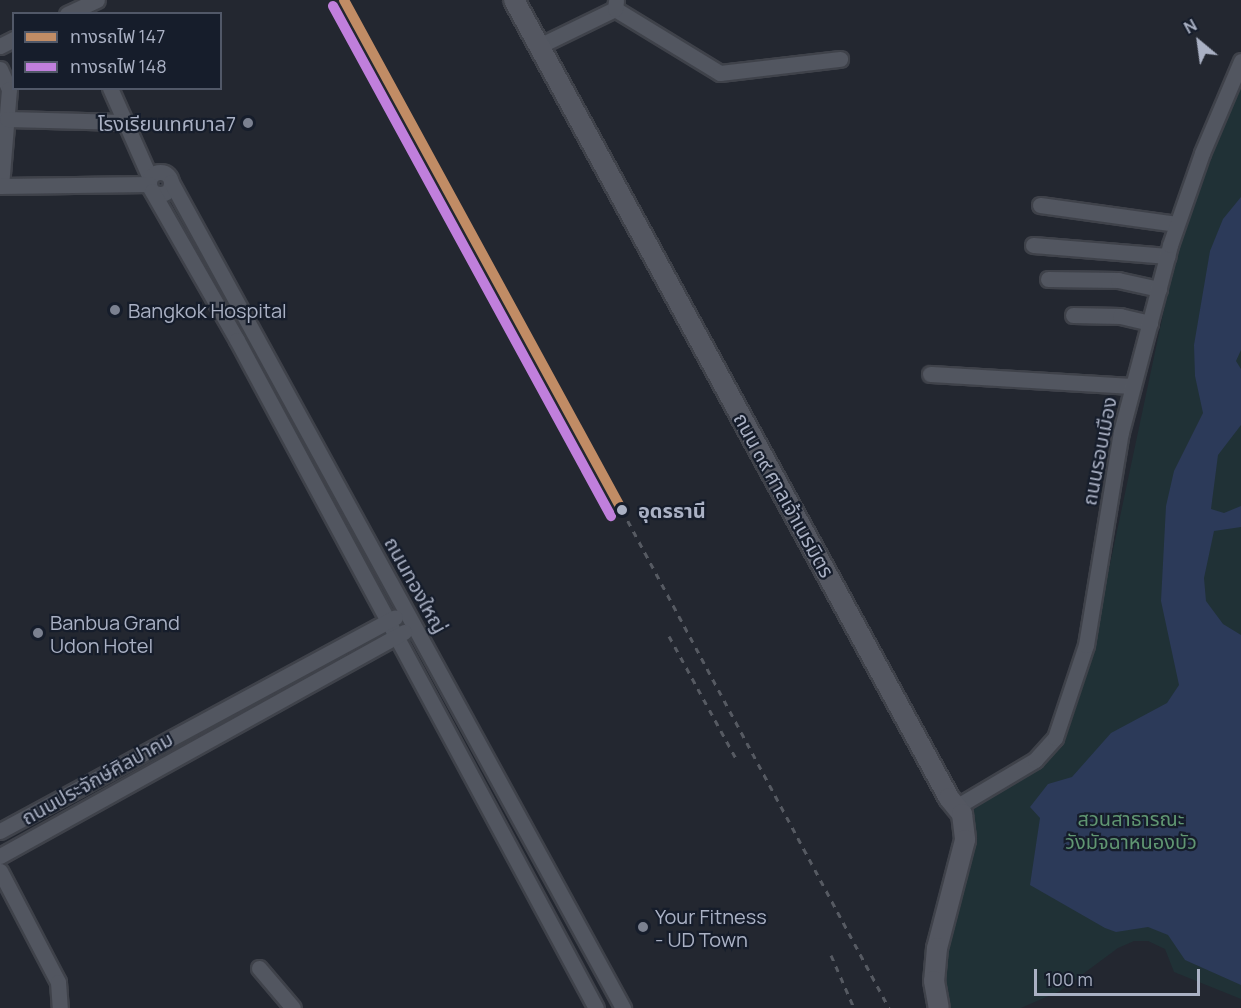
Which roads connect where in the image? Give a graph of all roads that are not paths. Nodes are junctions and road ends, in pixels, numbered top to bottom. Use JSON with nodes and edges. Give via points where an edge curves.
{"nodes":[{"id":1,"x":97,"y":0,"type":"edge"},
{"id":2,"x":514,"y":0,"type":"edge"},
{"id":3,"x":616,"y":4,"type":"edge"},
{"id":4,"x":73,"y":9,"type":"edge"},
{"id":5,"x":539,"y":46,"type":"junction"},
{"id":6,"x":840,"y":59,"type":"dead end"},
{"id":7,"x":1241,"y":61,"type":"edge"},
{"id":8,"x":0,"y":69,"type":"edge"},
{"id":9,"x":111,"y":90,"type":"edge"},
{"id":10,"x":7,"y":119,"type":"junction"},
{"id":11,"x":125,"y":122,"type":"junction"},
{"id":12,"x":150,"y":184,"type":"junction"},
{"id":13,"x":1,"y":186,"type":"edge"},
{"id":14,"x":1040,"y":205,"type":"dead end"},
{"id":15,"x":1178,"y":224,"type":"junction"},
{"id":16,"x":201,"y":233,"type":"junction"},
{"id":17,"x":183,"y":244,"type":"junction"},
{"id":18,"x":1033,"y":245,"type":"dead end"},
{"id":19,"x":1168,"y":256,"type":"junction"},
{"id":20,"x":1048,"y":279,"type":"dead end"},
{"id":21,"x":1159,"y":289,"type":"junction"},
{"id":22,"x":1073,"y":315,"type":"dead end"},
{"id":23,"x":1150,"y":324,"type":"junction"},
{"id":24,"x":930,"y":374,"type":"dead end"},
{"id":25,"x":1133,"y":386,"type":"junction"},
{"id":26,"x":406,"y":611,"type":"junction"},
{"id":27,"x":388,"y":621,"type":"junction"},
{"id":28,"x":414,"y":627,"type":"junction"},
{"id":29,"x":396,"y":636,"type":"junction"},
{"id":30,"x":206,"y":718,"type":"junction"},
{"id":31,"x":173,"y":736,"type":"junction"},
{"id":32,"x":215,"y":736,"type":"junction"},
{"id":33,"x":182,"y":754,"type":"junction"},
{"id":34,"x":956,"y":807,"type":"junction"},
{"id":35,"x":0,"y":830,"type":"edge"},
{"id":36,"x":6,"y":853,"type":"edge"},
{"id":37,"x":0,"y":871,"type":"edge"},
{"id":38,"x":259,"y":968,"type":"dead end"},
{"id":39,"x":60,"y":1008,"type":"edge"},
{"id":40,"x":293,"y":1008,"type":"edge"},
{"id":41,"x":596,"y":1008,"type":"edge"},
{"id":42,"x":623,"y":1008,"type":"edge"},
{"id":43,"x":939,"y":1008,"type":"edge"}],
"edges":[{"from":1,"to":4,"type":"street"},
{"from":2,"to":5,"type":"main road","name":"ถนน ๓๙ ศาลเจ้าเนรมิตร"},
{"from":3,"to":5,"type":"street"},
{"from":3,"to":6,"type":"street","via":[[720,73]]},
{"from":5,"to":34,"type":"main road","name":"ถนน ๓๙ ศาลเจ้าเนรมิตร"},
{"from":7,"to":15,"type":"street","name":"ถนนรอบเมือง"},
{"from":8,"to":10,"type":"street","via":[[9,89]]},
{"from":9,"to":11,"type":"street","name":"ถนนทองใหญ่"},
{"from":10,"to":11,"type":"street"},
{"from":10,"to":13,"type":"street"},
{"from":11,"to":12,"type":"street","name":"ถนนทองใหญ่"},
{"from":12,"to":13,"type":"street"},
{"from":12,"to":16,"type":"street","name":"ถนนทองใหญ่","via":[[161,171]]},
{"from":12,"to":17,"type":"street","name":"ถนนทองใหญ่"},
{"from":14,"to":15,"type":"street"},
{"from":15,"to":19,"type":"street","name":"ถนนรอบเมือง"},
{"from":16,"to":17,"type":"street"},
{"from":16,"to":26,"type":"street","name":"ถนนทองใหญ่"},
{"from":17,"to":27,"type":"street","name":"ถนนทองใหญ่"},
{"from":18,"to":19,"type":"street"},
{"from":19,"to":21,"type":"street","name":"ถนนรอบเมือง"},
{"from":20,"to":21,"type":"street","via":[[1118,280]]},
{"from":21,"to":23,"type":"street","name":"ถนนรอบเมือง"},
{"from":22,"to":23,"type":"street","via":[[1120,316]]},
{"from":23,"to":25,"type":"street","name":"ถนนรอบเมือง"},
{"from":24,"to":25,"type":"street"},
{"from":25,"to":34,"type":"street","name":"ถนนรอบเมือง","via":[[1121,432],[1086,645],[1055,738],[1035,760]]},
{"from":26,"to":27,"type":"street","name":"ถนนประจักษ์ศิลปาคม"},
{"from":26,"to":28,"type":"street","name":"ถนนทองใหญ่"},
{"from":27,"to":29,"type":"street","name":"ถนนทองใหญ่"},
{"from":27,"to":30,"type":"street","name":"ถนนประจักษ์ศิลปาคม"},
{"from":28,"to":29,"type":"street","name":"ถนนประจักษ์ศิลปาคม"},
{"from":28,"to":42,"type":"street","name":"ถนนทองใหญ่"},
{"from":29,"to":32,"type":"street","name":"ถนนประจักษ์ศิลปาคม"},
{"from":29,"to":41,"type":"street","name":"ถนนทองใหญ่"},
{"from":30,"to":31,"type":"street","name":"ถนนประจักษ์ศิลปาคม"},
{"from":30,"to":32,"type":"street"},
{"from":31,"to":33,"type":"street"},
{"from":31,"to":35,"type":"street","name":"ถนนประจักษ์ศิลปาคม"},
{"from":32,"to":33,"type":"street","name":"ถนนประจักษ์ศิลปาคม"},
{"from":33,"to":36,"type":"street","name":"ถนนประจักษ์ศิลปาคม"},
{"from":34,"to":43,"type":"main road","name":"ถนน ๓๙ ศาลเจ้าเนรมิตร","via":[[964,820],[965,840],[937,948],[934,981]]},
{"from":35,"to":36,"type":"street"},
{"from":37,"to":39,"type":"street","via":[[58,982]]},
{"from":38,"to":40,"type":"street"}]}
